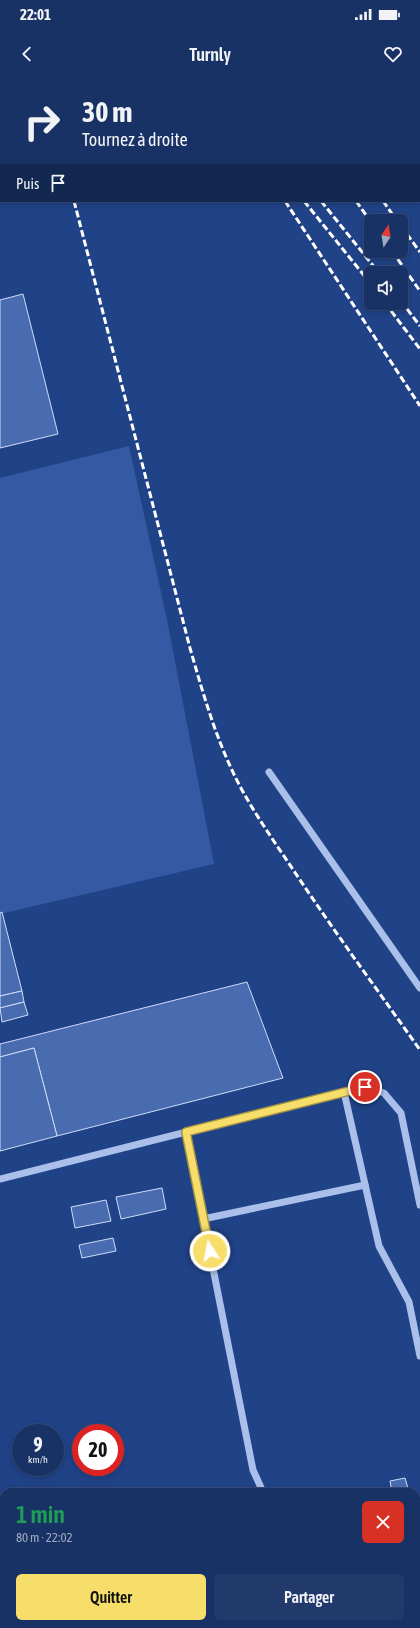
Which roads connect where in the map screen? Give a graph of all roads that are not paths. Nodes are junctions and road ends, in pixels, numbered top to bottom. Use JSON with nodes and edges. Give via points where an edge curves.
{"nodes":[{"id":1,"x":269,"y":772,"type":"dead end"},
{"id":2,"x":420,"y":988,"type":"edge"},
{"id":3,"x":344,"y":1092,"type":"junction"},
{"id":4,"x":186,"y":1132,"type":"junction"},
{"id":5,"x":0,"y":1179,"type":"edge"},
{"id":6,"x":365,"y":1185,"type":"junction"},
{"id":7,"x":420,"y":1205,"type":"edge"},
{"id":8,"x":203,"y":1220,"type":"junction"},
{"id":9,"x":420,"y":1356,"type":"edge"},
{"id":10,"x":261,"y":1488,"type":"edge"}],
"edges":[{"from":1,"to":2,"type":"lane"},
{"from":3,"to":4,"type":"lane"},
{"from":3,"to":6,"type":"lane"},
{"from":3,"to":7,"type":"lane","via":[[365,1087],[384,1093],[401,1113]]},
{"from":4,"to":5,"type":"lane"},
{"from":4,"to":8,"type":"lane"},
{"from":6,"to":8,"type":"lane"},
{"from":6,"to":9,"type":"lane","via":[[379,1246],[409,1302]]},
{"from":8,"to":10,"type":"lane","via":[[253,1470]]}]}
